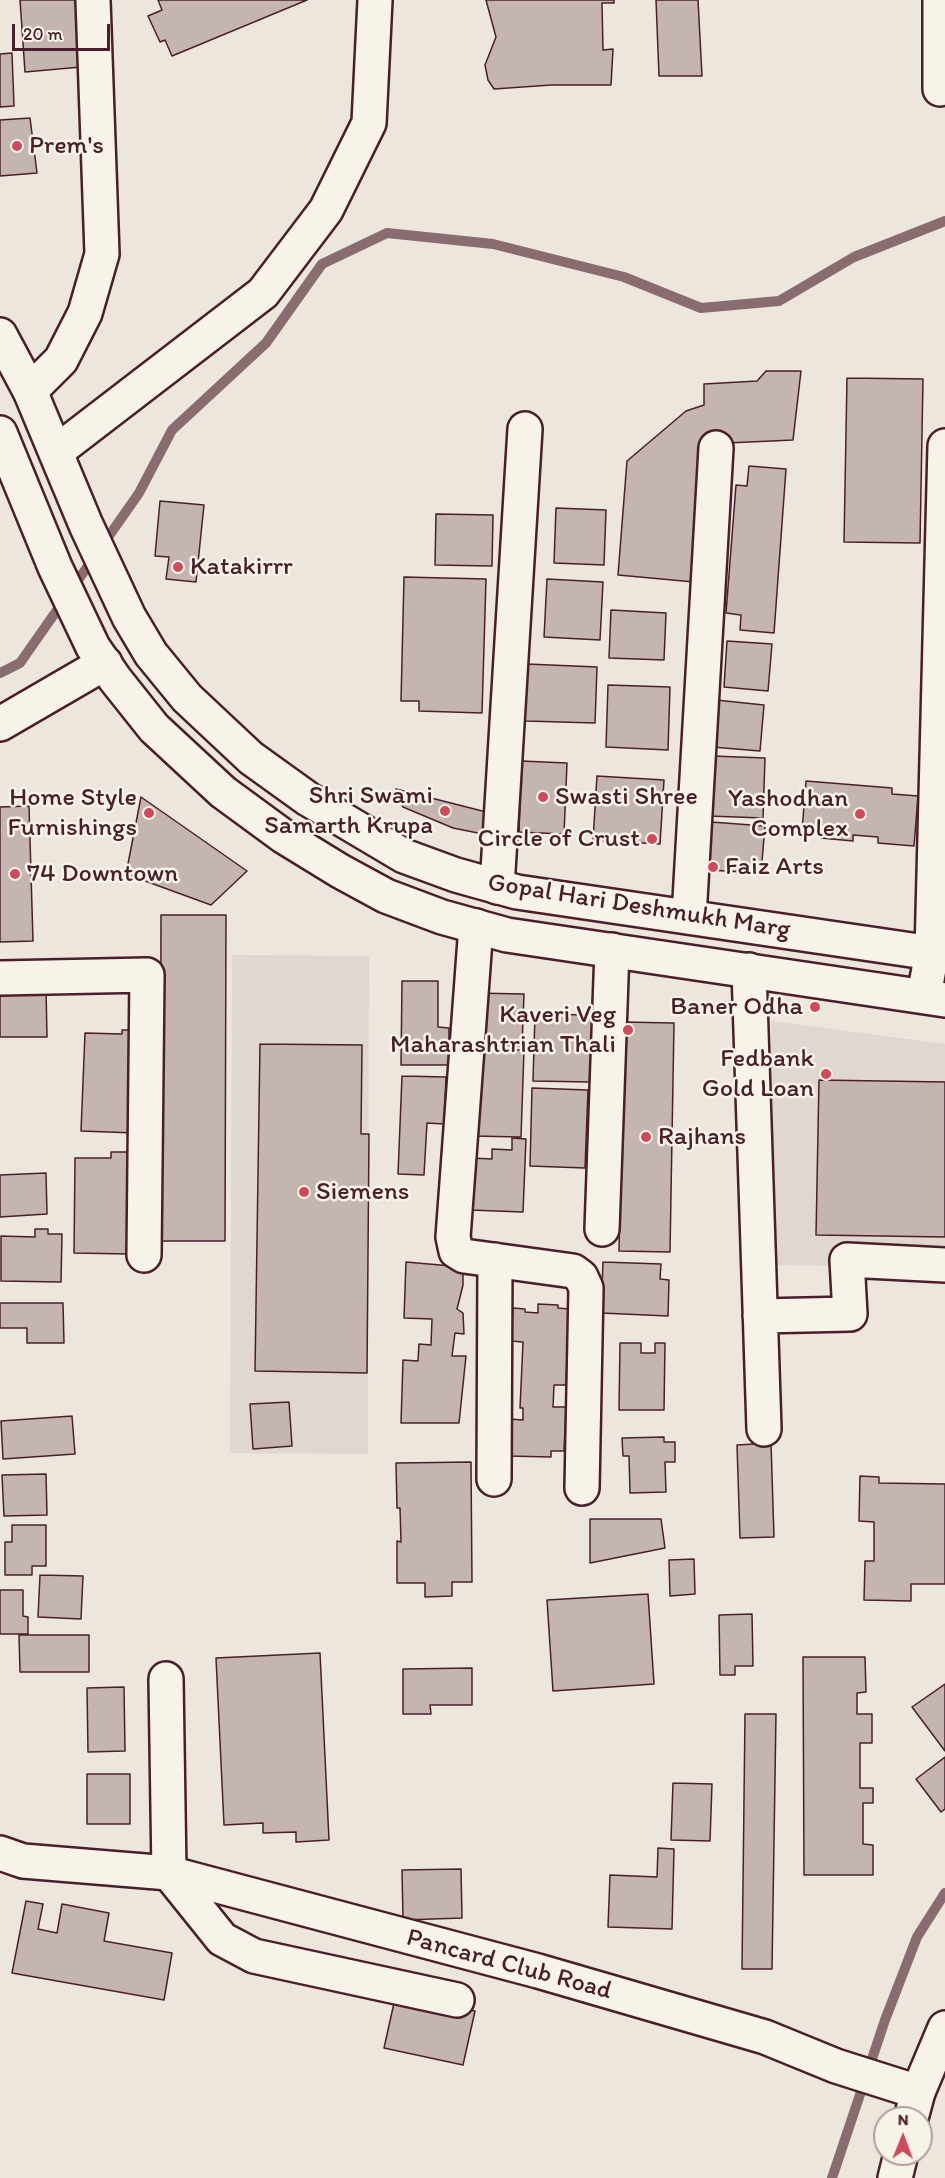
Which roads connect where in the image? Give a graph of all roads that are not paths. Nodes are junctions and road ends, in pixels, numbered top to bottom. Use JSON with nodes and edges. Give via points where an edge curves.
{"nodes":[{"id":1,"x":93,"y":0,"type":"edge"},
{"id":2,"x":375,"y":0,"type":"edge"},
{"id":3,"x":940,"y":0,"type":"edge"},
{"id":4,"x":940,"y":89,"type":"dead end"},
{"id":5,"x":0,"y":335,"type":"edge"},
{"id":6,"x":30,"y":391,"type":"junction"},
{"id":7,"x":525,"y":429,"type":"dead end"},
{"id":8,"x":0,"y":433,"type":"edge"},
{"id":9,"x":945,"y":446,"type":"edge"},
{"id":10,"x":716,"y":448,"type":"dead end"},
{"id":11,"x":56,"y":452,"type":"junction"},
{"id":12,"x":99,"y":655,"type":"junction"},
{"id":13,"x":0,"y":724,"type":"edge"},
{"id":14,"x":497,"y":887,"type":"junction"},
{"id":15,"x":688,"y":917,"type":"junction"},
{"id":16,"x":476,"y":926,"type":"junction"},
{"id":17,"x":612,"y":950,"type":"junction"},
{"id":18,"x":938,"y":954,"type":"edge"},
{"id":19,"x":749,"y":970,"type":"junction"},
{"id":20,"x":0,"y":978,"type":"edge"},
{"id":21,"x":935,"y":998,"type":"edge"},
{"id":22,"x":602,"y":1228,"type":"dead end"},
{"id":23,"x":144,"y":1255,"type":"dead end"},
{"id":24,"x":495,"y":1260,"type":"junction"},
{"id":25,"x":945,"y":1265,"type":"edge"},
{"id":26,"x":760,"y":1316,"type":"junction"},
{"id":27,"x":764,"y":1429,"type":"dead end"},
{"id":28,"x":494,"y":1479,"type":"dead end"},
{"id":29,"x":582,"y":1488,"type":"dead end"},
{"id":30,"x":166,"y":1679,"type":"dead end"},
{"id":31,"x":8,"y":1862,"type":"edge"},
{"id":32,"x":169,"y":1873,"type":"junction"},
{"id":33,"x":457,"y":2000,"type":"dead end"},
{"id":34,"x":945,"y":2028,"type":"edge"},
{"id":35,"x":911,"y":2099,"type":"edge"}],
"edges":[{"from":1,"to":6,"type":"street","via":[[102,254],[85,313],[61,360]]},
{"from":2,"to":11,"type":"street","via":[[369,123],[326,210],[263,293]]},
{"from":3,"to":4,"type":"street"},
{"from":5,"to":6,"type":"street","name":"Gopal Hari Deshmukh Marg"},
{"from":6,"to":11,"type":"street","name":"Gopal Hari Deshmukh Marg"},
{"from":7,"to":14,"type":"street"},
{"from":8,"to":12,"type":"street","name":"Gopal Hari Deshmukh Marg","via":[[55,567]]},
{"from":9,"to":18,"type":"street"},
{"from":10,"to":15,"type":"street"},
{"from":11,"to":14,"type":"street","name":"Gopal Hari Deshmukh Marg","via":[[129,618],[187,698],[251,758],[308,799],[404,856]]},
{"from":12,"to":13,"type":"street"},
{"from":12,"to":16,"type":"street","name":"Gopal Hari Deshmukh Marg","via":[[154,728],[223,792],[283,836],[386,896]]},
{"from":14,"to":15,"type":"street","name":"Gopal Hari Deshmukh Marg"},
{"from":15,"to":18,"type":"street","name":"Gopal Hari Deshmukh Marg"},
{"from":16,"to":17,"type":"street","name":"Gopal Hari Deshmukh Marg","via":[[507,935]]},
{"from":16,"to":24,"type":"street","via":[[453,1237],[456,1251],[464,1257]]},
{"from":17,"to":19,"type":"street","name":"Gopal Hari Deshmukh Marg"},
{"from":17,"to":22,"type":"street"},
{"from":18,"to":21,"type":"street"},
{"from":19,"to":21,"type":"street","name":"Gopal Hari Deshmukh Marg"},
{"from":19,"to":26,"type":"street"},
{"from":20,"to":23,"type":"street","via":[[147,975]]},
{"from":24,"to":28,"type":"street"},
{"from":24,"to":29,"type":"street","via":[[573,1271],[586,1288]]},
{"from":25,"to":26,"type":"street","via":[[847,1260],[850,1314]]},
{"from":26,"to":27,"type":"street"},
{"from":30,"to":32,"type":"street"},
{"from":31,"to":32,"type":"street","name":"Pancard Club Road"},
{"from":32,"to":33,"type":"street","via":[[222,1939],[254,1956]]},
{"from":32,"to":35,"type":"street","name":"Pancard Club Road","via":[[538,1971],[765,2037]]},
{"from":34,"to":35,"type":"street","name":"Pancard Club Road"}]}
